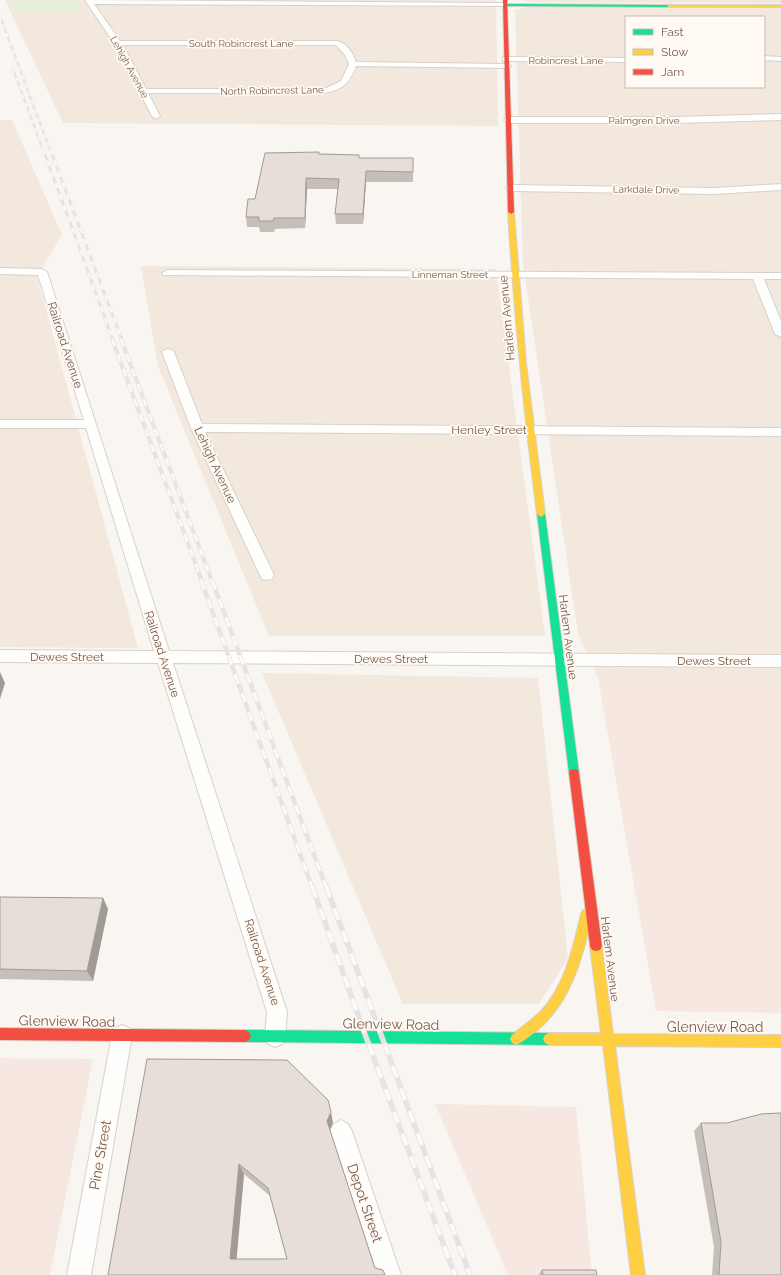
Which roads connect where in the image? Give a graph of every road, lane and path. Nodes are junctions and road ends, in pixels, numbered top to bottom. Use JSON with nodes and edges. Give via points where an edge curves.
{"nodes":[{"id":1,"x":88,"y":1,"type":"edge"},
{"id":2,"x":505,"y":2,"type":"edge"},
{"id":3,"x":781,"y":6,"type":"edge"},
{"id":4,"x":118,"y":43,"type":"junction"},
{"id":5,"x":765,"y":58,"type":"edge"},
{"id":6,"x":781,"y":59,"type":"edge"},
{"id":7,"x":625,"y":60,"type":"edge"},
{"id":8,"x":507,"y":63,"type":"junction"},
{"id":9,"x":353,"y":64,"type":"junction"},
{"id":10,"x":144,"y":91,"type":"junction"},
{"id":11,"x":156,"y":116,"type":"dead end"},
{"id":12,"x":781,"y":117,"type":"edge"},
{"id":13,"x":508,"y":120,"type":"junction"},
{"id":14,"x":781,"y":187,"type":"edge"},
{"id":15,"x":511,"y":188,"type":"junction"},
{"id":16,"x":0,"y":271,"type":"edge"},
{"id":17,"x":167,"y":273,"type":"dead end"},
{"id":18,"x":514,"y":275,"type":"junction"},
{"id":19,"x":757,"y":276,"type":"junction"},
{"id":20,"x":781,"y":276,"type":"edge"},
{"id":21,"x":781,"y":334,"type":"edge"},
{"id":22,"x":168,"y":352,"type":"dead end"},
{"id":23,"x":0,"y":424,"type":"edge"},
{"id":24,"x":91,"y":424,"type":"junction"},
{"id":25,"x":196,"y":428,"type":"junction"},
{"id":26,"x":530,"y":430,"type":"junction"},
{"id":27,"x":781,"y":432,"type":"edge"},
{"id":28,"x":267,"y":575,"type":"dead end"},
{"id":29,"x":0,"y":656,"type":"edge"},
{"id":30,"x":163,"y":657,"type":"junction"},
{"id":31,"x":559,"y":660,"type":"junction"},
{"id":32,"x":781,"y":661,"type":"edge"},
{"id":33,"x":590,"y":900,"type":"junction"},
{"id":34,"x":0,"y":1034,"type":"edge"},
{"id":35,"x":122,"y":1035,"type":"junction"},
{"id":36,"x":275,"y":1037,"type":"junction"},
{"id":37,"x":516,"y":1039,"type":"junction"},
{"id":38,"x":608,"y":1040,"type":"junction"},
{"id":39,"x":781,"y":1041,"type":"edge"},
{"id":40,"x":341,"y":1131,"type":"dead end"},
{"id":41,"x":79,"y":1275,"type":"edge"},
{"id":42,"x":389,"y":1275,"type":"edge"},
{"id":43,"x":638,"y":1275,"type":"edge"}],
"edges":[{"from":1,"to":2,"type":"street"},
{"from":1,"to":4,"type":"street","name":"Lehigh Avenue"},
{"from":2,"to":3,"type":"main road"},
{"from":2,"to":8,"type":"main road","name":"Harlem Avenue"},
{"from":4,"to":9,"type":"street","name":"South Robincrest Lane","via":[[338,42],[349,54]]},
{"from":4,"to":10,"type":"street","name":"Lehigh Avenue"},
{"from":5,"to":6,"type":"street"},
{"from":7,"to":8,"type":"street","name":"Robincrest Lane"},
{"from":8,"to":9,"type":"street"},
{"from":8,"to":13,"type":"main road","name":"Harlem Avenue"},
{"from":9,"to":10,"type":"street","name":"North Robincrest Lane","via":[[341,86],[325,91]]},
{"from":10,"to":11,"type":"street","name":"Lehigh Avenue"},
{"from":12,"to":13,"type":"street","name":"Palmgren Drive"},
{"from":13,"to":15,"type":"main road","name":"Harlem Avenue"},
{"from":14,"to":15,"type":"street","name":"Larkdale Drive","via":[[714,191]]},
{"from":15,"to":18,"type":"main road","name":"Harlem Avenue"},
{"from":16,"to":24,"type":"street","name":"Railroad Avenue","via":[[42,272]]},
{"from":17,"to":18,"type":"street","name":"Linneman Street"},
{"from":18,"to":19,"type":"street","name":"Linneman Street"},
{"from":18,"to":26,"type":"main road","name":"Harlem Avenue"},
{"from":19,"to":20,"type":"street","name":"Linneman Street"},
{"from":19,"to":21,"type":"street"},
{"from":22,"to":25,"type":"street","name":"Lehigh Avenue"},
{"from":23,"to":24,"type":"street"},
{"from":24,"to":30,"type":"street","name":"Railroad Avenue"},
{"from":25,"to":26,"type":"street","name":"Henley Street"},
{"from":25,"to":28,"type":"street","name":"Lehigh Avenue"},
{"from":26,"to":27,"type":"street","name":"Henley Street"},
{"from":26,"to":31,"type":"main road","name":"Harlem Avenue"},
{"from":29,"to":30,"type":"street","name":"Dewes Street"},
{"from":30,"to":31,"type":"street","name":"Dewes Street"},
{"from":30,"to":36,"type":"street","name":"Railroad Avenue","via":[[277,1012]]},
{"from":31,"to":32,"type":"street","name":"Dewes Street"},
{"from":31,"to":33,"type":"main road","name":"Harlem Avenue"},
{"from":33,"to":37,"type":"main road","via":[[580,944],[562,988],[549,1011]]},
{"from":33,"to":38,"type":"main road","name":"Harlem Avenue"},
{"from":34,"to":35,"type":"main road","name":"Glenview Road"},
{"from":35,"to":36,"type":"main road","name":"Glenview Road"},
{"from":35,"to":41,"type":"street","name":"Pine Street"},
{"from":36,"to":37,"type":"main road","name":"Glenview Road"},
{"from":37,"to":38,"type":"main road","name":"Glenview Road"},
{"from":38,"to":39,"type":"main road","name":"Glenview Road"},
{"from":38,"to":43,"type":"main road","name":"Harlem Avenue"},
{"from":40,"to":42,"type":"street","name":"Depot Street"}]}
